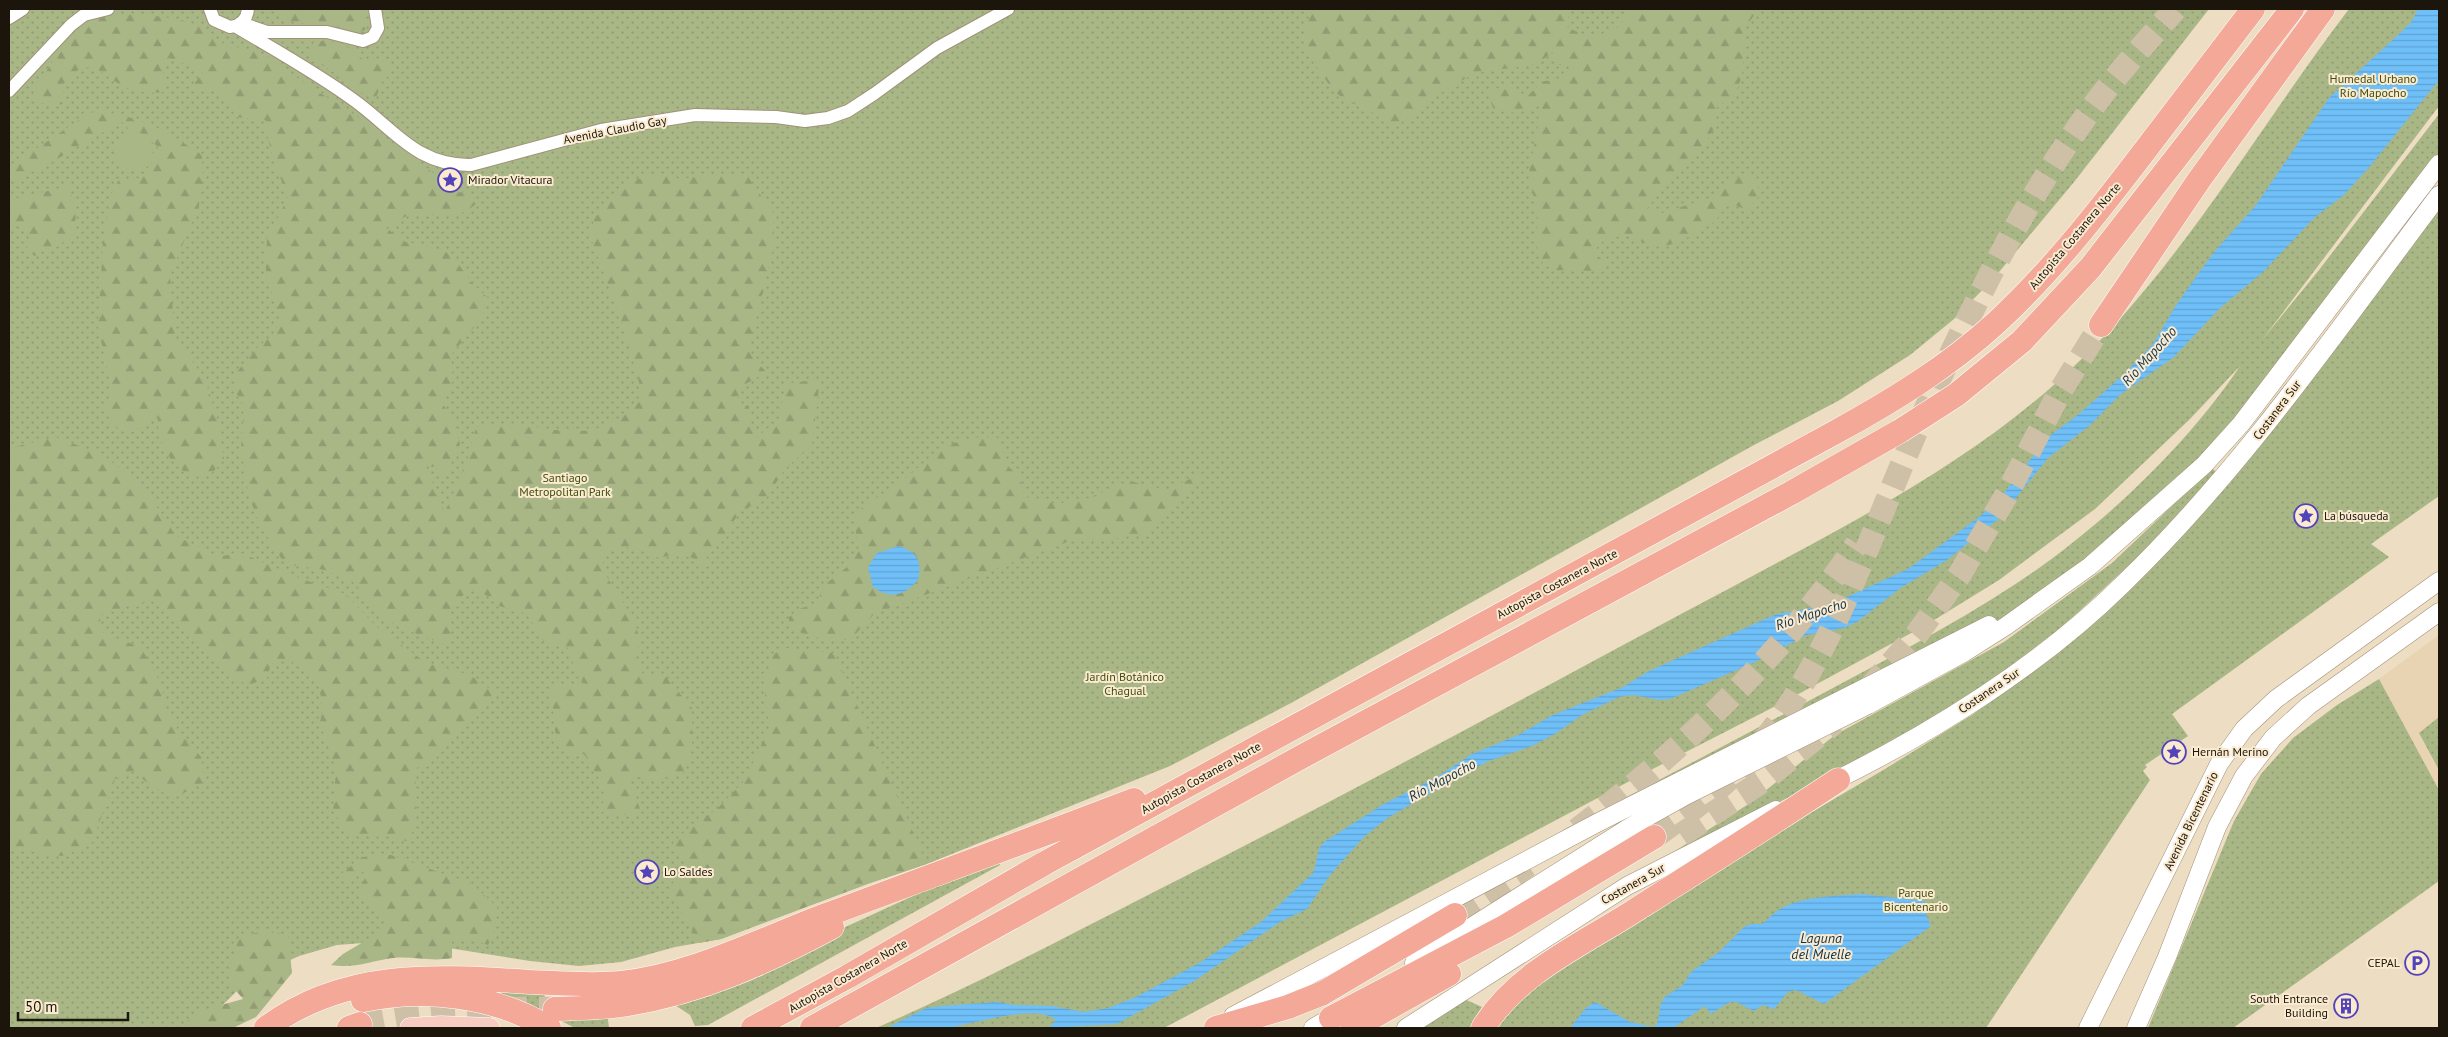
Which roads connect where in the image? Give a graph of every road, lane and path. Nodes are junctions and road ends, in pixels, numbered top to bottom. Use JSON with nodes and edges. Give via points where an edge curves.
{"nodes":[{"id":1,"x":23,"y":9,"type":"edge"},
{"id":2,"x":108,"y":9,"type":"edge"},
{"id":3,"x":196,"y":9,"type":"edge"},
{"id":4,"x":210,"y":9,"type":"edge"},
{"id":5,"x":248,"y":9,"type":"edge"},
{"id":6,"x":375,"y":9,"type":"edge"},
{"id":7,"x":1008,"y":9,"type":"edge"},
{"id":8,"x":2253,"y":9,"type":"edge"},
{"id":9,"x":2292,"y":9,"type":"edge"},
{"id":10,"x":2323,"y":9,"type":"edge"},
{"id":11,"x":9,"y":18,"type":"edge"},
{"id":12,"x":238,"y":25,"type":"junction"},
{"id":13,"x":9,"y":91,"type":"edge"},
{"id":14,"x":2439,"y":164,"type":"edge"},
{"id":15,"x":2439,"y":195,"type":"edge"},
{"id":16,"x":2101,"y":325,"type":"tunnel mouth"},
{"id":17,"x":2439,"y":581,"type":"edge"},
{"id":18,"x":2050,"y":594,"type":"junction"},
{"id":19,"x":2439,"y":612,"type":"edge"},
{"id":20,"x":1213,"y":771,"type":"junction"},
{"id":21,"x":1838,"y":780,"type":"junction"},
{"id":22,"x":925,"y":879,"type":"junction"},
{"id":23,"x":1455,"y":915,"type":"tunnel mouth"},
{"id":24,"x":552,"y":1019,"type":"edge"},
{"id":25,"x":1322,"y":1023,"type":"edge"},
{"id":26,"x":266,"y":1028,"type":"edge"},
{"id":27,"x":286,"y":1028,"type":"edge"},
{"id":28,"x":410,"y":1028,"type":"edge"},
{"id":29,"x":490,"y":1028,"type":"edge"},
{"id":30,"x":753,"y":1028,"type":"edge"},
{"id":31,"x":812,"y":1028,"type":"edge"},
{"id":32,"x":1208,"y":1028,"type":"edge"},
{"id":33,"x":1216,"y":1028,"type":"edge"},
{"id":34,"x":1352,"y":1028,"type":"edge"},
{"id":35,"x":1406,"y":1028,"type":"edge"},
{"id":36,"x":1483,"y":1028,"type":"edge"},
{"id":37,"x":2088,"y":1028,"type":"edge"},
{"id":38,"x":2136,"y":1028,"type":"edge"}],
"edges":[{"from":1,"to":11,"type":"street"},
{"from":2,"to":13,"type":"street","via":[[84,15],[71,24]]},
{"from":3,"to":4,"type":"street"},
{"from":4,"to":12,"type":"street","via":[[219,24]]},
{"from":5,"to":12,"type":"street","via":[[246,18]]},
{"from":6,"to":12,"type":"street","via":[[378,28],[374,36],[363,41],[327,32],[267,32]]},
{"from":7,"to":12,"type":"street","name":"Avenida Claudio Gay","via":[[937,48],[848,111],[828,118],[805,121],[695,115],[601,130],[471,165],[440,163],[419,153],[355,101]]},
{"from":8,"to":20,"type":"highway","name":"Autopista Costanera Norte","via":[[2051,267],[1996,323],[1944,365],[1878,409]]},
{"from":9,"to":31,"type":"highway","via":[[2091,267],[2022,341],[1956,395],[1808,483],[1303,756]]},
{"from":10,"to":16,"type":"highway","via":[[2204,172]]},
{"from":14,"to":18,"type":"main road","name":"Costanera Sur","via":[[2247,416],[2210,458],[2117,543]]},
{"from":15,"to":21,"type":"main road","name":"Costanera Sur","via":[[2258,436],[2122,586],[2059,640],[1992,690]]},
{"from":17,"to":37,"type":"main road","name":"Avenida Bicentenario","via":[[2276,699],[2244,729],[2219,764]]},
{"from":18,"to":25,"type":"main road","name":"Costanera Sur","via":[[1965,652],[1628,828]]},
{"from":18,"to":32,"type":"main road","name":"Costanera Sur","via":[[1597,823]]},
{"from":19,"to":38,"type":"main road","via":[[2308,706],[2256,757],[2217,827]]},
{"from":20,"to":22,"type":"highway"},
{"from":20,"to":30,"type":"highway","name":"Autopista Costanera Norte"},
{"from":21,"to":35,"type":"main road","name":"Costanera Sur","via":[[1695,849],[1627,886]]},
{"from":21,"to":36,"type":"highway","via":[[1549,963],[1510,995]]},
{"from":22,"to":24,"type":"highway","via":[[818,935],[706,986]]},
{"from":22,"to":26,"type":"highway","via":[[731,952],[645,979],[575,984],[455,977],[396,979],[348,988]]},
{"from":23,"to":33,"type":"highway","via":[[1323,993]]},
{"from":24,"to":27,"type":"highway","via":[[466,998],[425,994],[353,1002]]},
{"from":25,"to":34,"type":"highway","via":[[1658,843],[1460,968]]},
{"from":28,"to":29,"type":"main road"}]}
